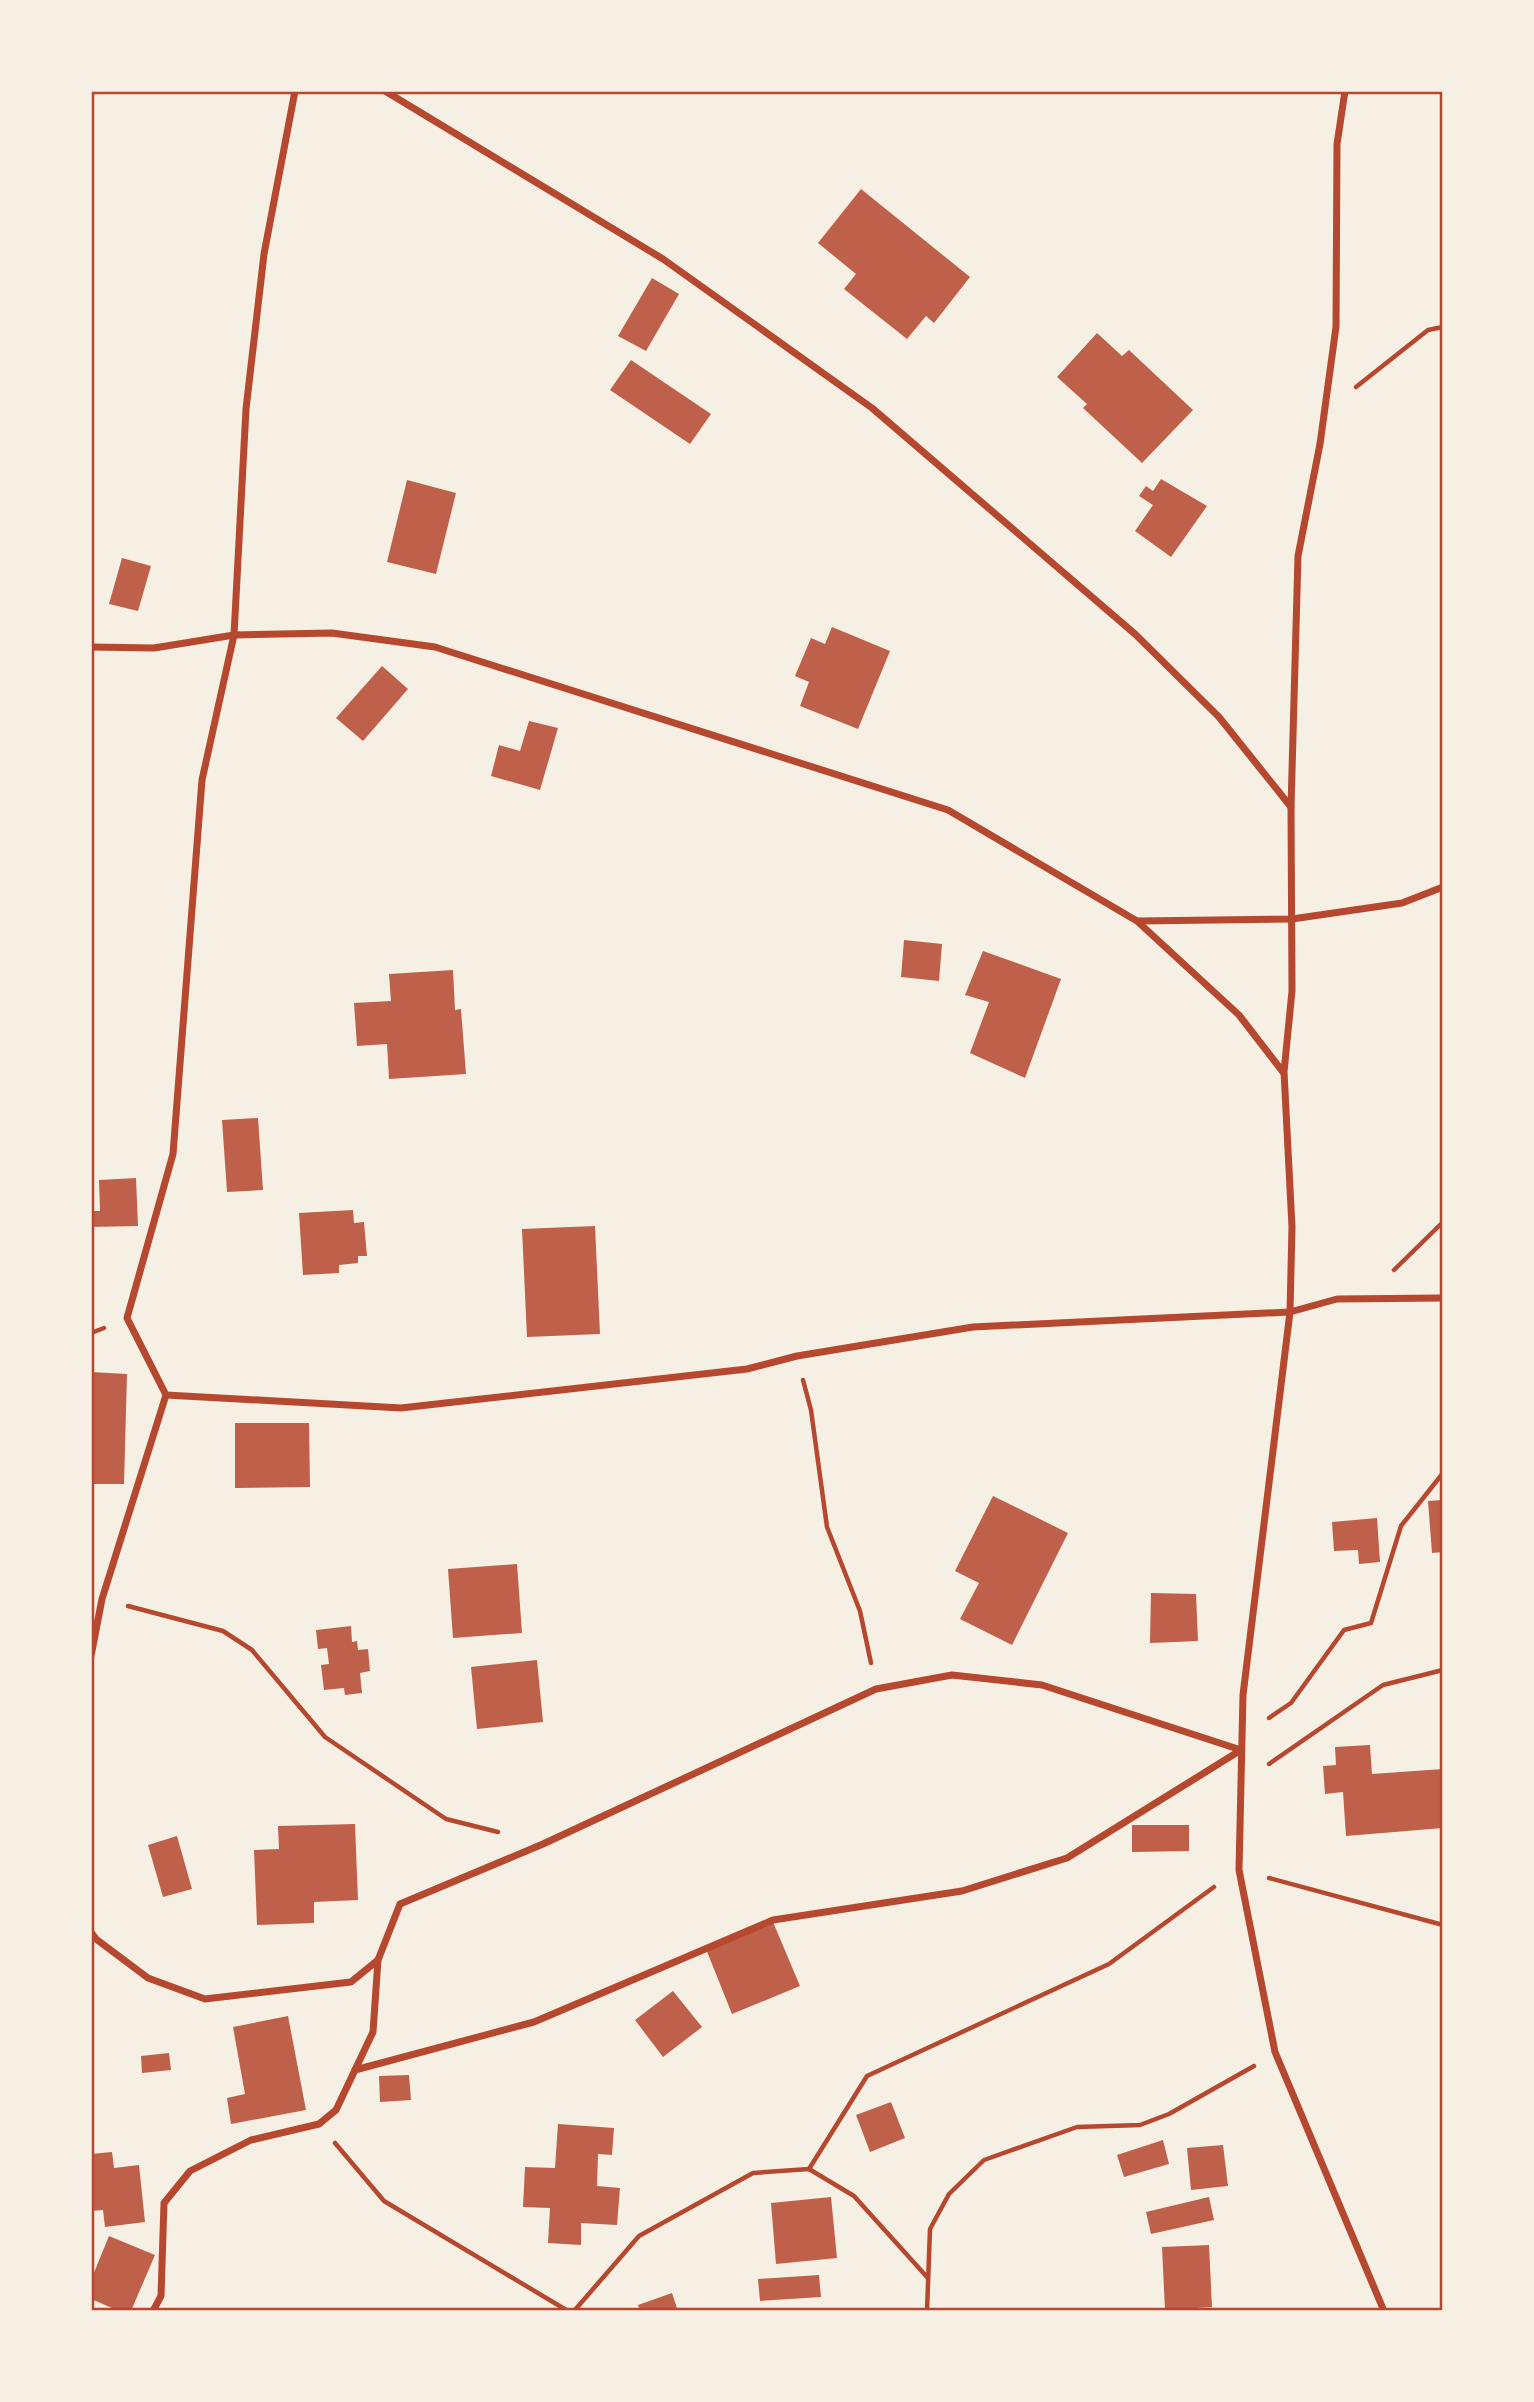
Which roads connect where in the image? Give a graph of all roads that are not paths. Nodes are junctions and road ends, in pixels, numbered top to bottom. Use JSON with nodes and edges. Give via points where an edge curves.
{"nodes":[{"id":1,"x":295,"y":91,"type":"edge"},
{"id":2,"x":385,"y":91,"type":"edge"},
{"id":3,"x":1345,"y":91,"type":"edge"},
{"id":4,"x":234,"y":635,"type":"junction"},
{"id":5,"x":91,"y":647,"type":"edge"},
{"id":6,"x":1291,"y":807,"type":"junction"},
{"id":7,"x":1443,"y":887,"type":"edge"},
{"id":8,"x":1292,"y":919,"type":"junction"},
{"id":9,"x":1137,"y":921,"type":"junction"},
{"id":10,"x":1284,"y":1072,"type":"junction"},
{"id":11,"x":1443,"y":1298,"type":"edge"},
{"id":12,"x":1290,"y":1312,"type":"junction"},
{"id":13,"x":166,"y":1395,"type":"junction"},
{"id":14,"x":91,"y":1656,"type":"edge"},
{"id":15,"x":1241,"y":1750,"type":"junction"},
{"id":16,"x":91,"y":1933,"type":"edge"},
{"id":17,"x":378,"y":1960,"type":"junction"},
{"id":18,"x":355,"y":2070,"type":"junction"},
{"id":19,"x":153,"y":2311,"type":"edge"},
{"id":20,"x":1384,"y":2311,"type":"edge"}],
"edges":[{"from":1,"to":4,"type":"street","via":[[264,254],[246,409]]},
{"from":2,"to":6,"type":"street","via":[[663,259],[872,408],[1135,634],[1219,717]]},
{"from":3,"to":6,"type":"street","via":[[1337,144],[1336,327],[1298,556]]},
{"from":4,"to":5,"type":"street","via":[[154,648]]},
{"from":4,"to":9,"type":"street","via":[[345,635],[435,647],[500,667],[948,810]]},
{"from":4,"to":13,"type":"street","via":[[202,780],[173,1154],[127,1318]]},
{"from":6,"to":8,"type":"street"},
{"from":7,"to":8,"type":"street","via":[[1402,902]]},
{"from":8,"to":9,"type":"street"},
{"from":8,"to":10,"type":"street","via":[[1292,991]]},
{"from":9,"to":10,"type":"street","via":[[1239,1015]]},
{"from":10,"to":12,"type":"street","via":[[1292,1227]]},
{"from":11,"to":12,"type":"street","via":[[1337,1299]]},
{"from":12,"to":13,"type":"street","via":[[973,1327],[797,1356],[747,1369],[401,1408]]},
{"from":12,"to":15,"type":"street","via":[[1243,1695]]},
{"from":13,"to":14,"type":"street","via":[[102,1599]]},
{"from":15,"to":17,"type":"street","via":[[1042,1685],[952,1675],[876,1689],[400,1904]]},
{"from":15,"to":18,"type":"street","via":[[1067,1858],[962,1891],[773,1920],[534,2022]]},
{"from":15,"to":20,"type":"street","via":[[1238,1870],[1275,2052]]},
{"from":16,"to":17,"type":"street","via":[[148,1978],[205,1999],[351,1982]]},
{"from":17,"to":18,"type":"street","via":[[373,2032]]},
{"from":18,"to":19,"type":"street","via":[[337,2110],[319,2124],[251,2140],[190,2171],[164,2203],[161,2296]]}]}
